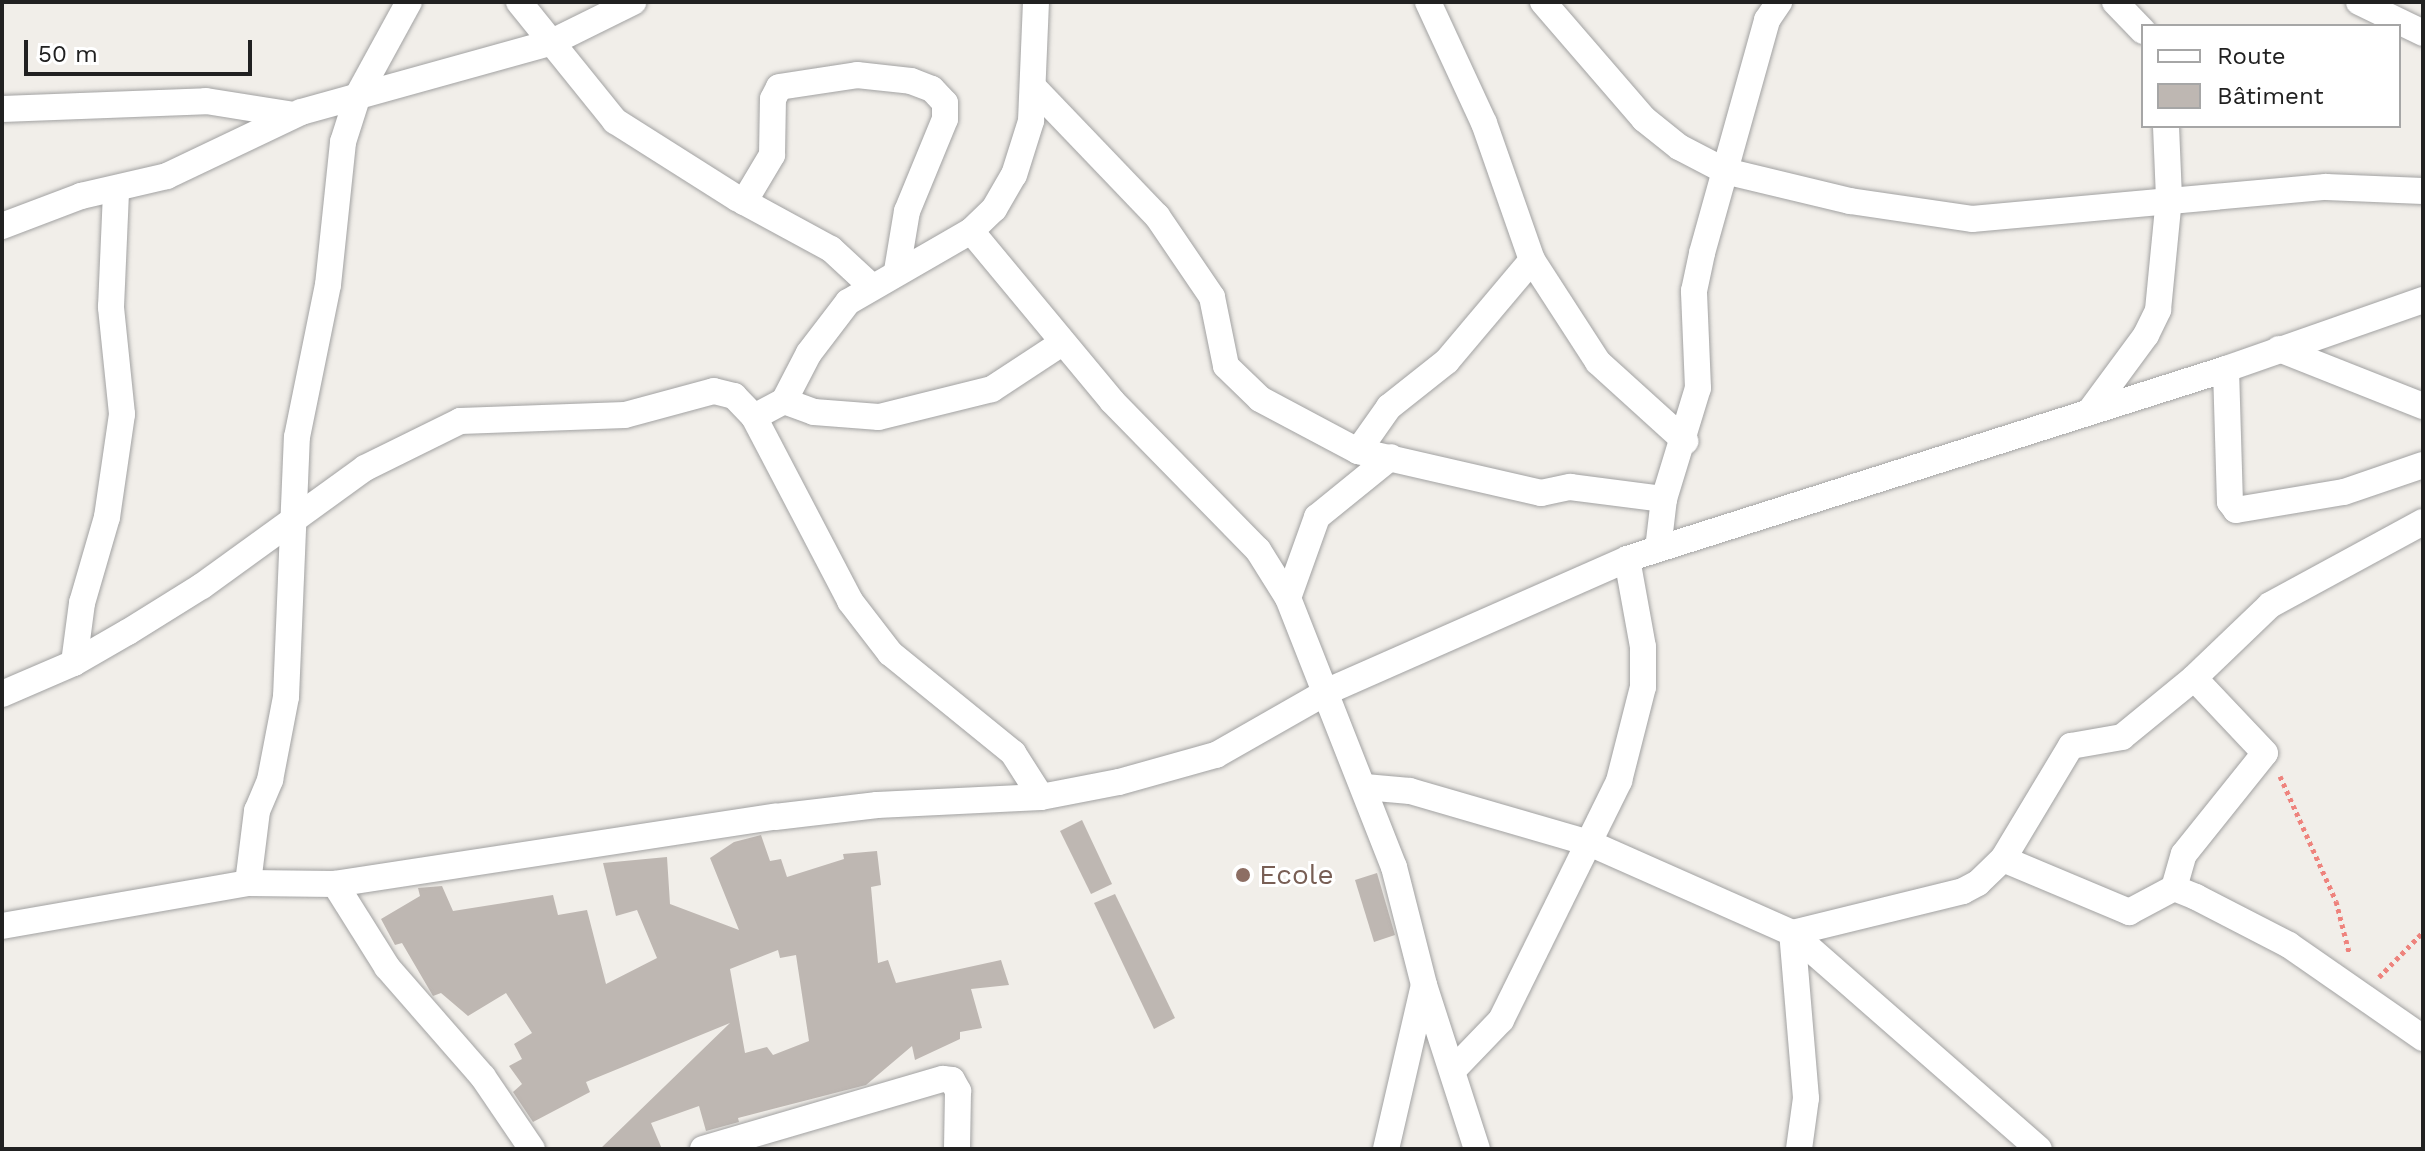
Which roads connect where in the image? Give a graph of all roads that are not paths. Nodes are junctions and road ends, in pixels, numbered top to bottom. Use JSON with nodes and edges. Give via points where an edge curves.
{"nodes":[{"id":1,"x":409,"y":2,"type":"edge"},
{"id":2,"x":519,"y":2,"type":"edge"},
{"id":3,"x":633,"y":2,"type":"edge"},
{"id":4,"x":1036,"y":2,"type":"edge"},
{"id":5,"x":1428,"y":2,"type":"edge"},
{"id":6,"x":1543,"y":2,"type":"edge"},
{"id":7,"x":1779,"y":2,"type":"edge"},
{"id":8,"x":2115,"y":2,"type":"edge"},
{"id":9,"x":2359,"y":2,"type":"edge"},
{"id":10,"x":2141,"y":29,"type":"edge"},
{"id":11,"x":2423,"y":33,"type":"edge"},
{"id":12,"x":550,"y":43,"type":"junction"},
{"id":13,"x":1036,"y":90,"type":"junction"},
{"id":14,"x":358,"y":95,"type":"junction"},
{"id":15,"x":2,"y":109,"type":"edge"},
{"id":16,"x":293,"y":115,"type":"junction"},
{"id":17,"x":2166,"y":128,"type":"edge"},
{"id":18,"x":1725,"y":171,"type":"junction"},
{"id":19,"x":116,"y":191,"type":"junction"},
{"id":20,"x":2423,"y":191,"type":"edge"},
{"id":21,"x":2169,"y":198,"type":"junction"},
{"id":22,"x":744,"y":202,"type":"junction"},
{"id":23,"x":2,"y":226,"type":"edge"},
{"id":24,"x":971,"y":231,"type":"junction"},
{"id":25,"x":1532,"y":260,"type":"junction"},
{"id":26,"x":897,"y":271,"type":"junction"},
{"id":27,"x":870,"y":285,"type":"junction"},
{"id":28,"x":2423,"y":300,"type":"edge"},
{"id":29,"x":1062,"y":343,"type":"junction"},
{"id":30,"x":2279,"y":349,"type":"junction"},
{"id":31,"x":2226,"y":369,"type":"junction"},
{"id":32,"x":784,"y":401,"type":"junction"},
{"id":33,"x":2423,"y":406,"type":"edge"},
{"id":34,"x":2090,"y":411,"type":"junction"},
{"id":35,"x":754,"y":417,"type":"junction"},
{"id":36,"x":1685,"y":441,"type":"junction"},
{"id":37,"x":1358,"y":451,"type":"junction"},
{"id":38,"x":1391,"y":457,"type":"junction"},
{"id":39,"x":2423,"y":465,"type":"edge"},
{"id":40,"x":1664,"y":499,"type":"junction"},
{"id":41,"x":294,"y":520,"type":"junction"},
{"id":42,"x":2423,"y":522,"type":"edge"},
{"id":43,"x":1658,"y":549,"type":"junction"},
{"id":44,"x":1627,"y":559,"type":"junction"},
{"id":45,"x":1288,"y":598,"type":"junction"},
{"id":46,"x":74,"y":663,"type":"junction"},
{"id":47,"x":2194,"y":678,"type":"junction"},
{"id":48,"x":1328,"y":691,"type":"junction"},
{"id":49,"x":2,"y":694,"type":"edge"},
{"id":50,"x":1365,"y":787,"type":"junction"},
{"id":51,"x":1041,"y":797,"type":"junction"},
{"id":52,"x":1589,"y":843,"type":"junction"},
{"id":53,"x":2003,"y":859,"type":"junction"},
{"id":54,"x":248,"y":883,"type":"junction"},
{"id":55,"x":335,"y":884,"type":"junction"},
{"id":56,"x":2174,"y":888,"type":"junction"},
{"id":57,"x":2,"y":926,"type":"edge"},
{"id":58,"x":1792,"y":933,"type":"junction"},
{"id":59,"x":1424,"y":985,"type":"junction"},
{"id":60,"x":2423,"y":1038,"type":"edge"},
{"id":61,"x":1454,"y":1069,"type":"junction"},
{"id":62,"x":532,"y":1149,"type":"edge"},
{"id":63,"x":703,"y":1149,"type":"edge"},
{"id":64,"x":957,"y":1149,"type":"edge"},
{"id":65,"x":1386,"y":1149,"type":"edge"},
{"id":66,"x":1477,"y":1149,"type":"edge"},
{"id":67,"x":1799,"y":1149,"type":"edge"},
{"id":68,"x":2039,"y":1149,"type":"edge"}],
"edges":[{"from":1,"to":14,"type":"street"},
{"from":2,"to":12,"type":"street"},
{"from":3,"to":12,"type":"street"},
{"from":4,"to":13,"type":"street"},
{"from":5,"to":25,"type":"street","via":[[1484,123]]},
{"from":6,"to":18,"type":"street","via":[[1644,119],[1679,147]]},
{"from":7,"to":18,"type":"street","via":[[1767,20]]},
{"from":8,"to":10,"type":"street"},
{"from":9,"to":11,"type":"street"},
{"from":12,"to":14,"type":"street"},
{"from":12,"to":22,"type":"street","via":[[615,121]]},
{"from":13,"to":24,"type":"street","via":[[1014,175],[994,209]]},
{"from":13,"to":37,"type":"street","via":[[1157,216],[1212,297],[1230,373],[1290,418]]},
{"from":14,"to":16,"type":"street"},
{"from":14,"to":41,"type":"street","via":[[343,142],[328,285],[297,437]]},
{"from":15,"to":16,"type":"street","via":[[206,101]]},
{"from":16,"to":19,"type":"street","via":[[167,176]]},
{"from":17,"to":21,"type":"street"},
{"from":18,"to":21,"type":"street","via":[[1850,201],[1972,219]]},
{"from":18,"to":36,"type":"street","via":[[1694,291],[1698,388]]},
{"from":19,"to":23,"type":"street","via":[[81,196]]},
{"from":19,"to":46,"type":"street","via":[[111,307],[122,414],[107,517],[82,603]]},
{"from":20,"to":21,"type":"street","via":[[2326,187]]},
{"from":21,"to":34,"type":"street","via":[[2158,310],[2146,335]]},
{"from":22,"to":26,"type":"street","via":[[772,155],[773,99],[779,87],[857,75],[911,81],[932,89],[945,103],[945,119],[907,211]]},
{"from":22,"to":27,"type":"street","via":[[831,249]]},
{"from":24,"to":26,"type":"street"},
{"from":24,"to":29,"type":"street"},
{"from":25,"to":36,"type":"street","via":[[1598,362]]},
{"from":25,"to":37,"type":"street","via":[[1447,361],[1389,407]]},
{"from":26,"to":27,"type":"street"},
{"from":27,"to":32,"type":"street","via":[[828,323]]},
{"from":28,"to":30,"type":"street"},
{"from":29,"to":32,"type":"street","via":[[992,389],[879,417],[814,412]]},
{"from":29,"to":45,"type":"street","via":[[1251,542]]},
{"from":30,"to":31,"type":"street"},
{"from":30,"to":33,"type":"street"},
{"from":31,"to":34,"type":"street"},
{"from":31,"to":39,"type":"street","via":[[2230,502],[2236,510],[2344,492]]},
{"from":32,"to":35,"type":"street"},
{"from":34,"to":43,"type":"street"},
{"from":35,"to":41,"type":"street","via":[[734,396],[714,391],[625,415],[460,421],[365,468]]},
{"from":35,"to":51,"type":"street","via":[[850,601],[890,653],[1013,753]]},
{"from":36,"to":40,"type":"street"},
{"from":37,"to":38,"type":"street"},
{"from":38,"to":40,"type":"street","via":[[1541,493],[1570,487]]},
{"from":38,"to":45,"type":"street","via":[[1317,517]]},
{"from":40,"to":43,"type":"street"},
{"from":41,"to":46,"type":"street","via":[[202,586]]},
{"from":41,"to":54,"type":"street","via":[[286,697],[270,780],[257,811]]},
{"from":42,"to":47,"type":"street","via":[[2270,605]]},
{"from":43,"to":44,"type":"street"},
{"from":44,"to":48,"type":"street"},
{"from":44,"to":52,"type":"street","via":[[1643,647],[1639,718],[1619,781]]},
{"from":45,"to":48,"type":"street"},
{"from":46,"to":49,"type":"street"},
{"from":47,"to":53,"type":"street","via":[[2122,737],[2071,746]]},
{"from":47,"to":56,"type":"street","via":[[2265,753],[2184,854]]},
{"from":48,"to":50,"type":"street"},
{"from":48,"to":51,"type":"street","via":[[1216,755]]},
{"from":50,"to":52,"type":"street","via":[[1410,791]]},
{"from":50,"to":59,"type":"street","via":[[1394,867]]},
{"from":51,"to":55,"type":"street","via":[[775,817]]},
{"from":52,"to":58,"type":"street"},
{"from":52,"to":61,"type":"street","via":[[1501,1020]]},
{"from":53,"to":56,"type":"street","via":[[2129,912]]},
{"from":53,"to":58,"type":"street","via":[[1963,891]]},
{"from":54,"to":55,"type":"street"},
{"from":54,"to":57,"type":"street"},
{"from":55,"to":62,"type":"street","via":[[387,967],[483,1077]]},
{"from":56,"to":60,"type":"street","via":[[2289,945]]},
{"from":58,"to":67,"type":"street","via":[[1806,1098]]},
{"from":58,"to":68,"type":"street"},
{"from":59,"to":61,"type":"street"},
{"from":59,"to":65,"type":"street"},
{"from":61,"to":66,"type":"street"},
{"from":63,"to":64,"type":"street","via":[[943,1079],[952,1080],[958,1091]]}]}
